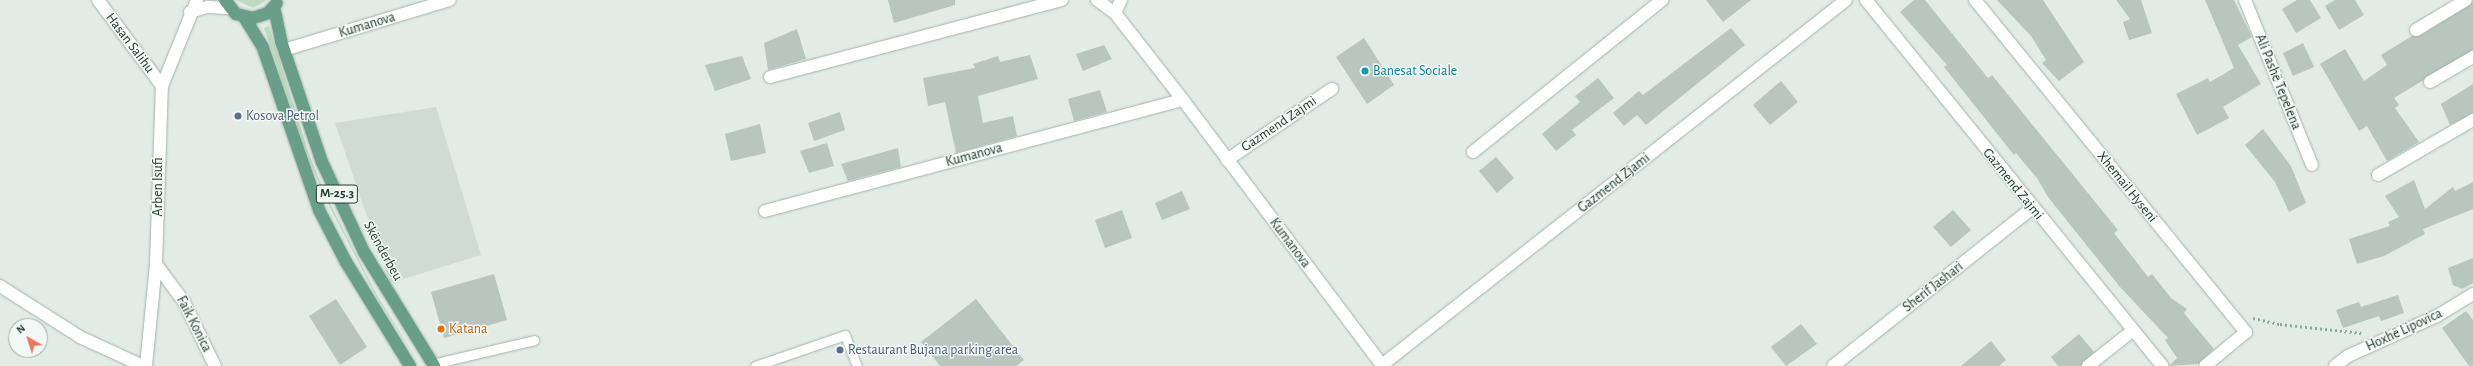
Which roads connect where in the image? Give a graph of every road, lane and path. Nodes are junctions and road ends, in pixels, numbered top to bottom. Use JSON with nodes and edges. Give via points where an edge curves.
{"nodes":[{"id":1,"x":98,"y":0,"type":"edge"},
{"id":2,"x":197,"y":0,"type":"edge"},
{"id":3,"x":450,"y":0,"type":"edge"},
{"id":4,"x":1062,"y":0,"type":"edge"},
{"id":5,"x":1097,"y":0,"type":"edge"},
{"id":6,"x":1121,"y":0,"type":"edge"},
{"id":7,"x":1662,"y":0,"type":"edge"},
{"id":8,"x":1846,"y":0,"type":"edge"},
{"id":9,"x":1866,"y":0,"type":"edge"},
{"id":10,"x":1975,"y":0,"type":"edge"},
{"id":11,"x":2245,"y":0,"type":"edge"},
{"id":12,"x":2466,"y":0,"type":"edge"},
{"id":13,"x":228,"y":4,"type":"edge"},
{"id":14,"x":276,"y":4,"type":"edge"},
{"id":15,"x":190,"y":12,"type":"junction"},
{"id":16,"x":1115,"y":13,"type":"junction"},
{"id":17,"x":244,"y":17,"type":"junction"},
{"id":18,"x":2416,"y":30,"type":"dead end"},
{"id":19,"x":284,"y":50,"type":"junction"},
{"id":20,"x":2473,"y":56,"type":"edge"},
{"id":21,"x":770,"y":77,"type":"dead end"},
{"id":22,"x":2430,"y":82,"type":"dead end"},
{"id":23,"x":162,"y":86,"type":"junction"},
{"id":24,"x":1332,"y":89,"type":"dead end"},
{"id":25,"x":1183,"y":100,"type":"junction"},
{"id":26,"x":2473,"y":120,"type":"edge"},
{"id":27,"x":1473,"y":152,"type":"dead end"},
{"id":28,"x":1227,"y":160,"type":"junction"},
{"id":29,"x":2312,"y":164,"type":"dead end"},
{"id":30,"x":2378,"y":175,"type":"dead end"},
{"id":31,"x":2032,"y":208,"type":"junction"},
{"id":32,"x":765,"y":211,"type":"dead end"},
{"id":33,"x":156,"y":264,"type":"junction"},
{"id":34,"x":0,"y":286,"type":"edge"},
{"id":35,"x":2473,"y":294,"type":"edge"},
{"id":36,"x":2247,"y":316,"type":"dead end"},
{"id":37,"x":2132,"y":331,"type":"junction"},
{"id":38,"x":534,"y":340,"type":"dead end"},
{"id":39,"x":2380,"y":343,"type":"junction"},
{"id":40,"x":433,"y":365,"type":"edge"},
{"id":41,"x":144,"y":366,"type":"edge"},
{"id":42,"x":216,"y":366,"type":"edge"},
{"id":43,"x":410,"y":366,"type":"edge"},
{"id":44,"x":755,"y":366,"type":"edge"},
{"id":45,"x":857,"y":366,"type":"edge"},
{"id":46,"x":1382,"y":366,"type":"edge"},
{"id":47,"x":1833,"y":366,"type":"edge"},
{"id":48,"x":2088,"y":366,"type":"edge"},
{"id":49,"x":2162,"y":366,"type":"edge"},
{"id":50,"x":2205,"y":366,"type":"edge"},
{"id":51,"x":2335,"y":366,"type":"edge"}],
"edges":[{"from":1,"to":23,"type":"street","name":"Hasan Salihu"},
{"from":2,"to":15,"type":"street","name":"Arben Isufi"},
{"from":3,"to":19,"type":"street","name":"Kumanova"},
{"from":4,"to":21,"type":"street"},
{"from":5,"to":16,"type":"street","name":"Kumanova"},
{"from":6,"to":16,"type":"street"},
{"from":7,"to":27,"type":"street"},
{"from":8,"to":46,"type":"street","name":"Gazmend Zjami"},
{"from":9,"to":31,"type":"street","name":"Gazmend Zajmi"},
{"from":10,"to":50,"type":"street","name":"Xhemail Hyseni","via":[[2246,332]]},
{"from":11,"to":29,"type":"street","name":"Ali Pashë Tepelena"},
{"from":12,"to":18,"type":"street"},
{"from":13,"to":15,"type":"street"},
{"from":13,"to":17,"type":"main road","number":"M-25.3"},
{"from":14,"to":17,"type":"main road","number":"M-25.3","via":[[261,17]]},
{"from":14,"to":19,"type":"main road","name":"Skënderbeu","number":"M-25.3"},
{"from":15,"to":23,"type":"street","name":"Arben Isufi"},
{"from":16,"to":25,"type":"street","name":"Kumanova"},
{"from":17,"to":43,"type":"main road","number":"M-25.3","via":[[263,48],[319,210],[346,262]]},
{"from":19,"to":40,"type":"main road","name":"Skënderbeu","number":"M-25.3","via":[[322,162],[364,252]]},
{"from":20,"to":22,"type":"street"},
{"from":23,"to":33,"type":"street","name":"Arben Isufi"},
{"from":24,"to":28,"type":"street","name":"Gazmend Zajmi"},
{"from":25,"to":28,"type":"street","name":"Kumanova"},
{"from":25,"to":32,"type":"street","name":"Kumanova"},
{"from":26,"to":30,"type":"street"},
{"from":28,"to":46,"type":"street","name":"Kumanova"},
{"from":31,"to":37,"type":"street","name":"Gazmend Zajmi"},
{"from":31,"to":47,"type":"street","name":"Sherif Jashari"},
{"from":33,"to":41,"type":"street","name":"Arben Isufi"},
{"from":33,"to":42,"type":"street","name":"Faik Konica","via":[[184,302]]},
{"from":34,"to":41,"type":"street","via":[[80,337]]},
{"from":35,"to":39,"type":"street","name":"Hoxhë Lipovica","via":[[2436,316]]},
{"from":36,"to":39,"type":"path","via":[[2280,324],[2359,332]]},
{"from":37,"to":48,"type":"street"},
{"from":37,"to":49,"type":"street","name":"Gazmend Zajmi"},
{"from":38,"to":40,"type":"lane"},
{"from":39,"to":51,"type":"street","name":"Hoxhë Lipovica","via":[[2348,356]]},
{"from":44,"to":45,"type":"lane","via":[[845,335]]}]}
